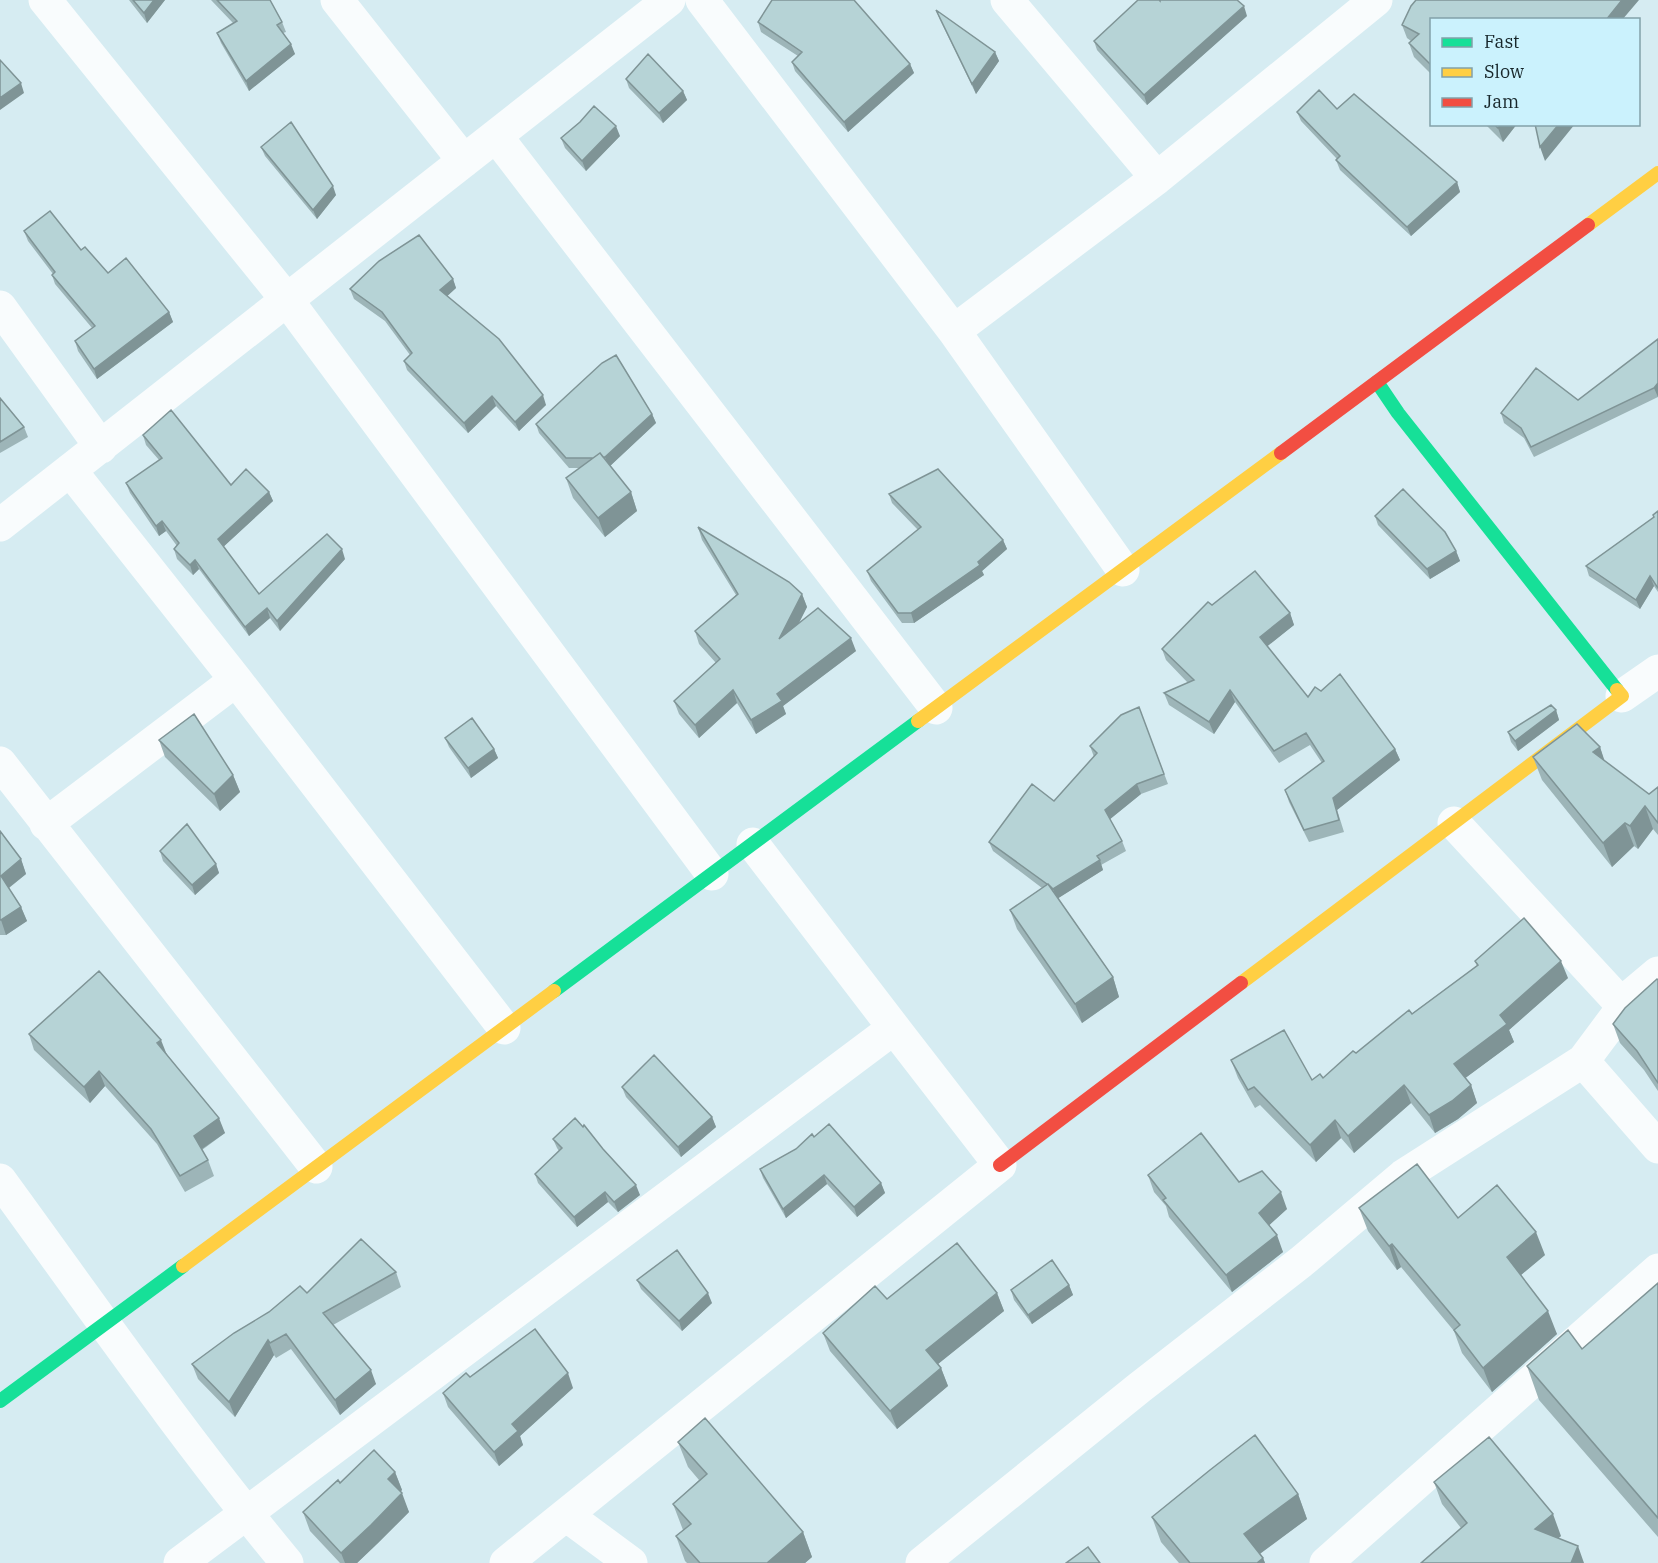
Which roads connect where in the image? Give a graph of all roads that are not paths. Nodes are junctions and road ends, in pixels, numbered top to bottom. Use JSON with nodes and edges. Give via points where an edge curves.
{"nodes":[{"id":1,"x":45,"y":0,"type":"edge"},
{"id":2,"x":669,"y":0,"type":"edge"},
{"id":3,"x":702,"y":0,"type":"edge"},
{"id":4,"x":1007,"y":0,"type":"edge"},
{"id":5,"x":1376,"y":0,"type":"edge"},
{"id":6,"x":341,"y":1,"type":"edge"},
{"id":7,"x":496,"y":136,"type":"junction"},
{"id":8,"x":464,"y":161,"type":"junction"},
{"id":9,"x":1658,"y":173,"type":"edge"},
{"id":10,"x":1158,"y":178,"type":"junction"},
{"id":11,"x":287,"y":300,"type":"junction"},
{"id":12,"x":0,"y":307,"type":"edge"},
{"id":13,"x":954,"y":331,"type":"junction"},
{"id":14,"x":1377,"y":382,"type":"junction"},
{"id":15,"x":101,"y":447,"type":"junction"},
{"id":16,"x":70,"y":470,"type":"junction"},
{"id":17,"x":0,"y":525,"type":"edge"},
{"id":18,"x":1123,"y":570,"type":"junction"},
{"id":19,"x":1658,"y":671,"type":"edge"},
{"id":20,"x":236,"y":680,"type":"junction"},
{"id":21,"x":1622,"y":696,"type":"junction"},
{"id":22,"x":936,"y":708,"type":"junction"},
{"id":23,"x":5,"y":782,"type":"edge"},
{"id":24,"x":1454,"y":823,"type":"junction"},
{"id":25,"x":46,"y":824,"type":"junction"},
{"id":26,"x":753,"y":844,"type":"junction"},
{"id":27,"x":712,"y":874,"type":"junction"},
{"id":28,"x":1658,"y":974,"type":"edge"},
{"id":29,"x":1624,"y":1007,"type":"junction"},
{"id":30,"x":504,"y":1028,"type":"junction"},
{"id":31,"x":894,"y":1028,"type":"junction"},
{"id":32,"x":1583,"y":1061,"type":"junction"},
{"id":33,"x":1658,"y":1147,"type":"edge"},
{"id":34,"x":1000,"y":1165,"type":"junction"},
{"id":35,"x":316,"y":1167,"type":"junction"},
{"id":36,"x":0,"y":1180,"type":"edge"},
{"id":37,"x":1658,"y":1270,"type":"edge"},
{"id":38,"x":104,"y":1325,"type":"junction"},
{"id":39,"x":0,"y":1401,"type":"edge"},
{"id":40,"x":246,"y":1514,"type":"junction"},
{"id":41,"x":566,"y":1515,"type":"junction"},
{"id":42,"x":180,"y":1563,"type":"edge"},
{"id":43,"x":287,"y":1563,"type":"edge"},
{"id":44,"x":506,"y":1563,"type":"edge"},
{"id":45,"x":631,"y":1563,"type":"edge"},
{"id":46,"x":922,"y":1563,"type":"edge"},
{"id":47,"x":1326,"y":1563,"type":"edge"}],
"edges":[{"from":1,"to":11,"type":"street"},
{"from":2,"to":7,"type":"street"},
{"from":3,"to":13,"type":"street"},
{"from":4,"to":10,"type":"street"},
{"from":5,"to":10,"type":"street"},
{"from":6,"to":8,"type":"street"},
{"from":7,"to":8,"type":"street"},
{"from":7,"to":22,"type":"street"},
{"from":8,"to":11,"type":"street"},
{"from":9,"to":14,"type":"street"},
{"from":10,"to":13,"type":"street"},
{"from":11,"to":15,"type":"street"},
{"from":11,"to":27,"type":"street"},
{"from":12,"to":15,"type":"street"},
{"from":13,"to":18,"type":"street"},
{"from":14,"to":18,"type":"street"},
{"from":14,"to":21,"type":"street"},
{"from":15,"to":16,"type":"street"},
{"from":16,"to":17,"type":"street"},
{"from":16,"to":20,"type":"street"},
{"from":18,"to":22,"type":"street"},
{"from":19,"to":21,"type":"street"},
{"from":20,"to":25,"type":"street"},
{"from":20,"to":30,"type":"street"},
{"from":21,"to":24,"type":"street"},
{"from":22,"to":26,"type":"street"},
{"from":23,"to":25,"type":"street"},
{"from":24,"to":29,"type":"street"},
{"from":24,"to":34,"type":"street"},
{"from":25,"to":35,"type":"street"},
{"from":26,"to":27,"type":"street"},
{"from":26,"to":31,"type":"street"},
{"from":27,"to":30,"type":"street"},
{"from":28,"to":29,"type":"street"},
{"from":29,"to":32,"type":"street"},
{"from":30,"to":35,"type":"street"},
{"from":31,"to":34,"type":"street"},
{"from":31,"to":40,"type":"street"},
{"from":32,"to":33,"type":"street"},
{"from":32,"to":46,"type":"street","via":[[1403,1176],[1301,1262]]},
{"from":34,"to":41,"type":"street"},
{"from":35,"to":38,"type":"street"},
{"from":36,"to":38,"type":"street"},
{"from":37,"to":47,"type":"street"},
{"from":38,"to":39,"type":"street"},
{"from":38,"to":40,"type":"street"},
{"from":40,"to":42,"type":"street"},
{"from":40,"to":43,"type":"street"},
{"from":41,"to":44,"type":"street"},
{"from":41,"to":45,"type":"street"}]}
